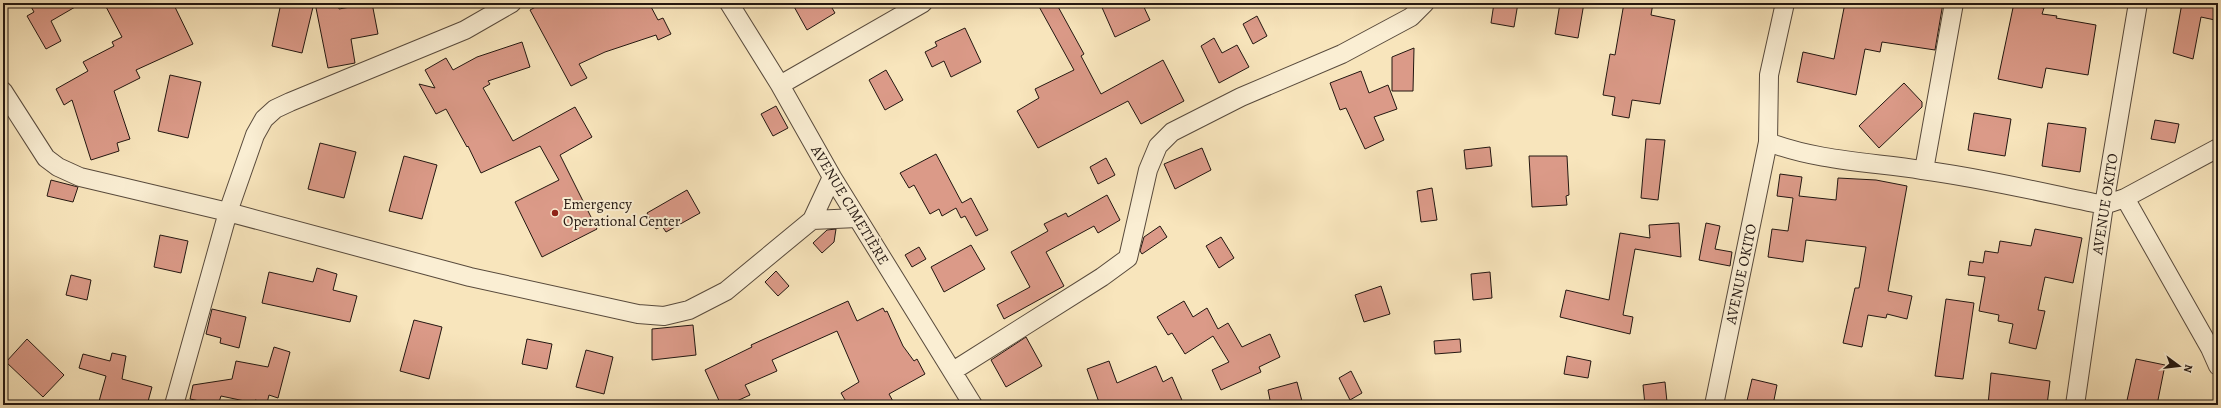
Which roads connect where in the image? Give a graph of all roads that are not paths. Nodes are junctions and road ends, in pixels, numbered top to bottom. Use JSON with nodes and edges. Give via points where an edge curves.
{"nodes":[{"id":1,"x":512,"y":3,"type":"edge"},
{"id":2,"x":729,"y":3,"type":"edge"},
{"id":3,"x":923,"y":3,"type":"edge"},
{"id":4,"x":1425,"y":3,"type":"edge"},
{"id":5,"x":1785,"y":3,"type":"edge"},
{"id":6,"x":1954,"y":3,"type":"edge"},
{"id":7,"x":2138,"y":3,"type":"edge"},
{"id":8,"x":780,"y":85,"type":"junction"},
{"id":9,"x":3,"y":90,"type":"edge"},
{"id":10,"x":1768,"y":142,"type":"junction"},
{"id":11,"x":2218,"y":148,"type":"edge"},
{"id":12,"x":1924,"y":170,"type":"junction"},
{"id":13,"x":832,"y":177,"type":"junction"},
{"id":14,"x":2125,"y":198,"type":"junction"},
{"id":15,"x":2104,"y":205,"type":"junction"},
{"id":16,"x":228,"y":212,"type":"junction"},
{"id":17,"x":857,"y":218,"type":"junction"},
{"id":18,"x":812,"y":220,"type":"junction"},
{"id":19,"x":2218,"y":366,"type":"edge"},
{"id":20,"x":952,"y":372,"type":"junction"},
{"id":21,"x":174,"y":405,"type":"edge"},
{"id":22,"x":973,"y":405,"type":"edge"},
{"id":23,"x":1714,"y":405,"type":"edge"},
{"id":24,"x":2075,"y":405,"type":"edge"}],
"edges":[{"from":1,"to":16,"type":"street","via":[[465,30],[275,110],[264,120],[255,135]]},
{"from":2,"to":8,"type":"street","name":"AVENUE CIMETIÈRE"},
{"from":3,"to":8,"type":"street"},
{"from":4,"to":20,"type":"street","via":[[1411,17],[1342,54],[1241,97],[1172,132],[1158,146],[1148,170],[1128,258]]},
{"from":5,"to":10,"type":"street","name":"AVENUE OKITO","via":[[1769,75]]},
{"from":6,"to":12,"type":"street"},
{"from":7,"to":15,"type":"street","name":"AVENUE OKITO"},
{"from":8,"to":13,"type":"street","name":"AVENUE CIMETIÈRE"},
{"from":9,"to":16,"type":"street","via":[[46,158],[58,167],[80,176]]},
{"from":10,"to":12,"type":"street","via":[[1827,158]]},
{"from":10,"to":23,"type":"street","name":"AVENUE OKITO"},
{"from":11,"to":14,"type":"street"},
{"from":12,"to":15,"type":"street"},
{"from":13,"to":17,"type":"street","name":"AVENUE CIMETIÈRE"},
{"from":13,"to":18,"type":"street"},
{"from":14,"to":15,"type":"street"},
{"from":14,"to":19,"type":"street"},
{"from":15,"to":24,"type":"street","name":"AVENUE OKITO"},
{"from":16,"to":18,"type":"street","via":[[470,277],[638,314],[664,316],[689,310],[726,291]]},
{"from":16,"to":21,"type":"street"},
{"from":17,"to":18,"type":"street"},
{"from":17,"to":20,"type":"street","name":"AVENUE CIMETIÈRE"},
{"from":20,"to":22,"type":"street","name":"AVENUE CIMETIÈRE"}]}
